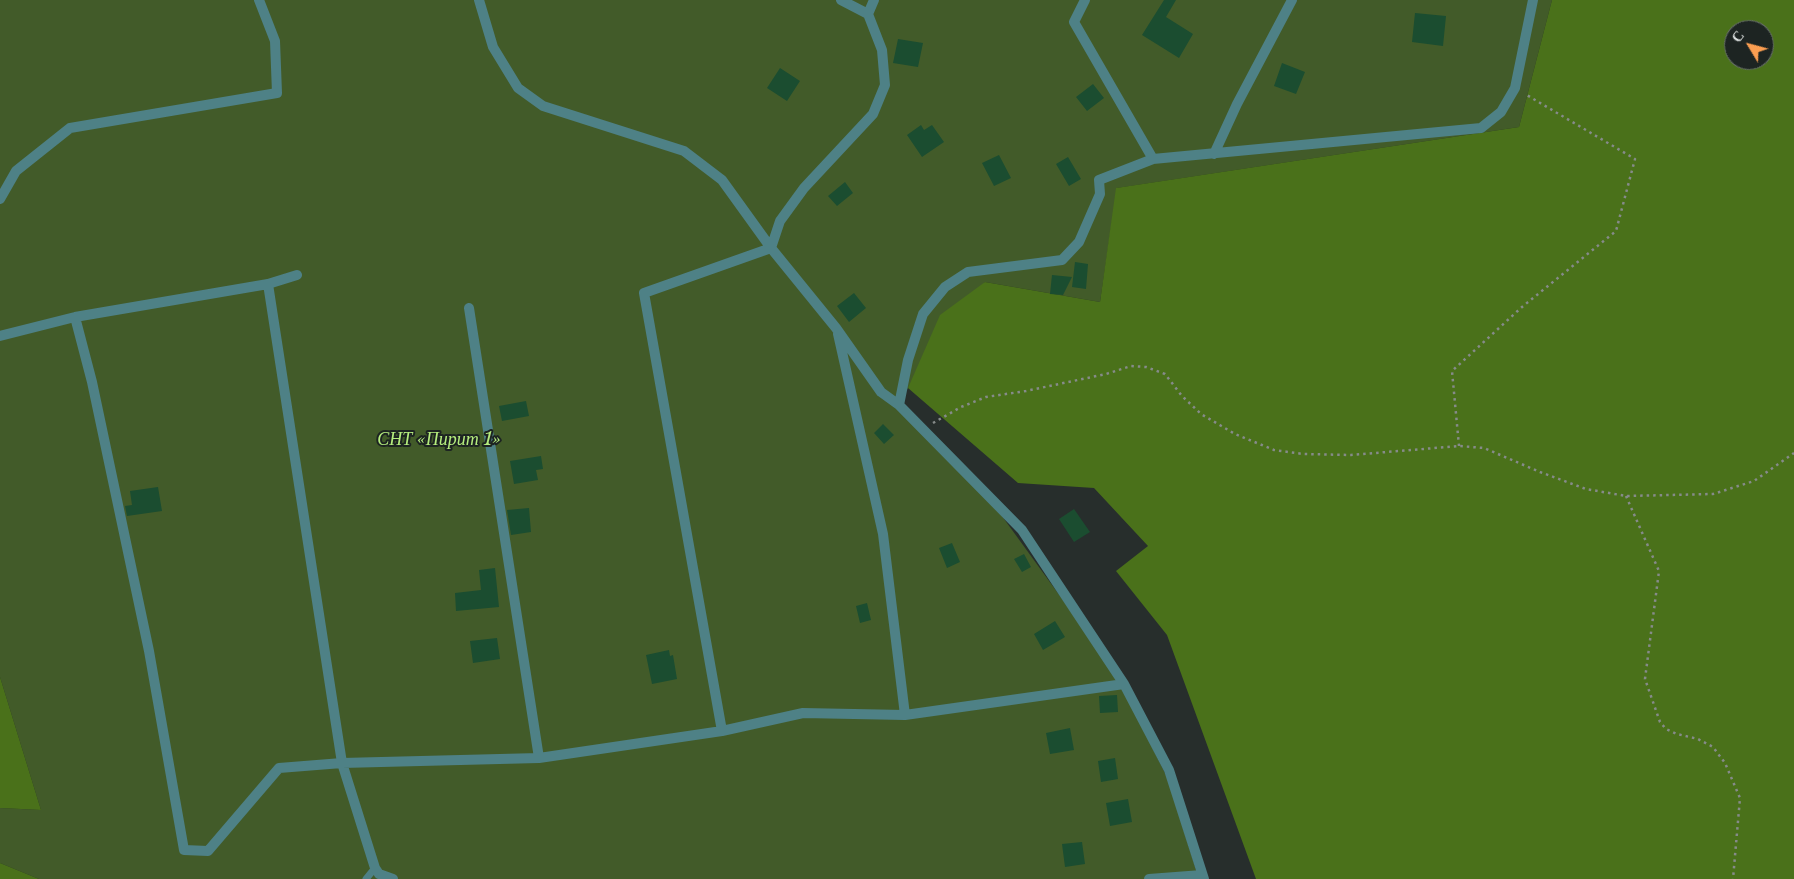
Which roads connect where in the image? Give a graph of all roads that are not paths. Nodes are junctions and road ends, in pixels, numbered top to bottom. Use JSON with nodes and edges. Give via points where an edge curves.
{"nodes":[{"id":1,"x":259,"y":0,"type":"edge"},
{"id":2,"x":479,"y":0,"type":"edge"},
{"id":3,"x":841,"y":0,"type":"edge"},
{"id":4,"x":874,"y":0,"type":"edge"},
{"id":5,"x":1085,"y":0,"type":"edge"},
{"id":6,"x":1292,"y":0,"type":"edge"},
{"id":7,"x":1533,"y":0,"type":"edge"},
{"id":8,"x":868,"y":14,"type":"junction"},
{"id":9,"x":1214,"y":154,"type":"junction"},
{"id":10,"x":1153,"y":159,"type":"junction"},
{"id":11,"x":0,"y":199,"type":"edge"},
{"id":12,"x":771,"y":248,"type":"junction"},
{"id":13,"x":297,"y":275,"type":"dead end"},
{"id":14,"x":268,"y":284,"type":"junction"},
{"id":15,"x":469,"y":308,"type":"dead end"},
{"id":16,"x":75,"y":317,"type":"junction"},
{"id":17,"x":836,"y":328,"type":"junction"},
{"id":18,"x":0,"y":336,"type":"edge"},
{"id":19,"x":899,"y":405,"type":"junction"},
{"id":20,"x":1124,"y":684,"type":"junction"},
{"id":21,"x":905,"y":714,"type":"junction"},
{"id":22,"x":722,"y":731,"type":"junction"},
{"id":23,"x":539,"y":758,"type":"junction"},
{"id":24,"x":342,"y":763,"type":"junction"},
{"id":25,"x":375,"y":868,"type":"junction"},
{"id":26,"x":1203,"y":877,"type":"edge"},
{"id":27,"x":366,"y":879,"type":"edge"},
{"id":28,"x":393,"y":879,"type":"edge"},
{"id":29,"x":1149,"y":879,"type":"edge"}],
"edges":[{"from":1,"to":11,"type":"street","via":[[275,41],[277,94],[70,128],[16,171]]},
{"from":2,"to":12,"type":"street","via":[[493,46],[518,88],[543,106],[684,151],[722,180]]},
{"from":3,"to":8,"type":"street"},
{"from":4,"to":8,"type":"street"},
{"from":5,"to":10,"type":"street","via":[[1074,22]]},
{"from":6,"to":9,"type":"street"},
{"from":7,"to":9,"type":"street","via":[[1515,88],[1501,112],[1481,128]]},
{"from":8,"to":12,"type":"street","via":[[882,50],[885,85],[873,114],[804,188],[780,221]]},
{"from":9,"to":10,"type":"street"},
{"from":10,"to":19,"type":"street","via":[[1099,180],[1100,194],[1079,242],[1062,260],[968,272],[945,287],[924,314],[908,360]]},
{"from":12,"to":17,"type":"street"},
{"from":12,"to":22,"type":"street","via":[[644,293]]},
{"from":13,"to":14,"type":"street"},
{"from":14,"to":16,"type":"street"},
{"from":14,"to":24,"type":"street"},
{"from":15,"to":23,"type":"street"},
{"from":16,"to":18,"type":"street"},
{"from":16,"to":24,"type":"street","via":[[92,382],[149,651],[184,850],[208,851],[279,768]]},
{"from":17,"to":19,"type":"street","via":[[881,392]]},
{"from":17,"to":21,"type":"street","via":[[883,534]]},
{"from":19,"to":20,"type":"street","via":[[1022,530]]},
{"from":20,"to":21,"type":"street"},
{"from":20,"to":26,"type":"street","via":[[1169,770]]},
{"from":21,"to":22,"type":"street","via":[[803,713]]},
{"from":22,"to":23,"type":"street"},
{"from":23,"to":24,"type":"street"},
{"from":24,"to":25,"type":"street"},
{"from":25,"to":27,"type":"lane"},
{"from":25,"to":28,"type":"street","via":[[378,874]]},
{"from":26,"to":29,"type":"street"}]}
